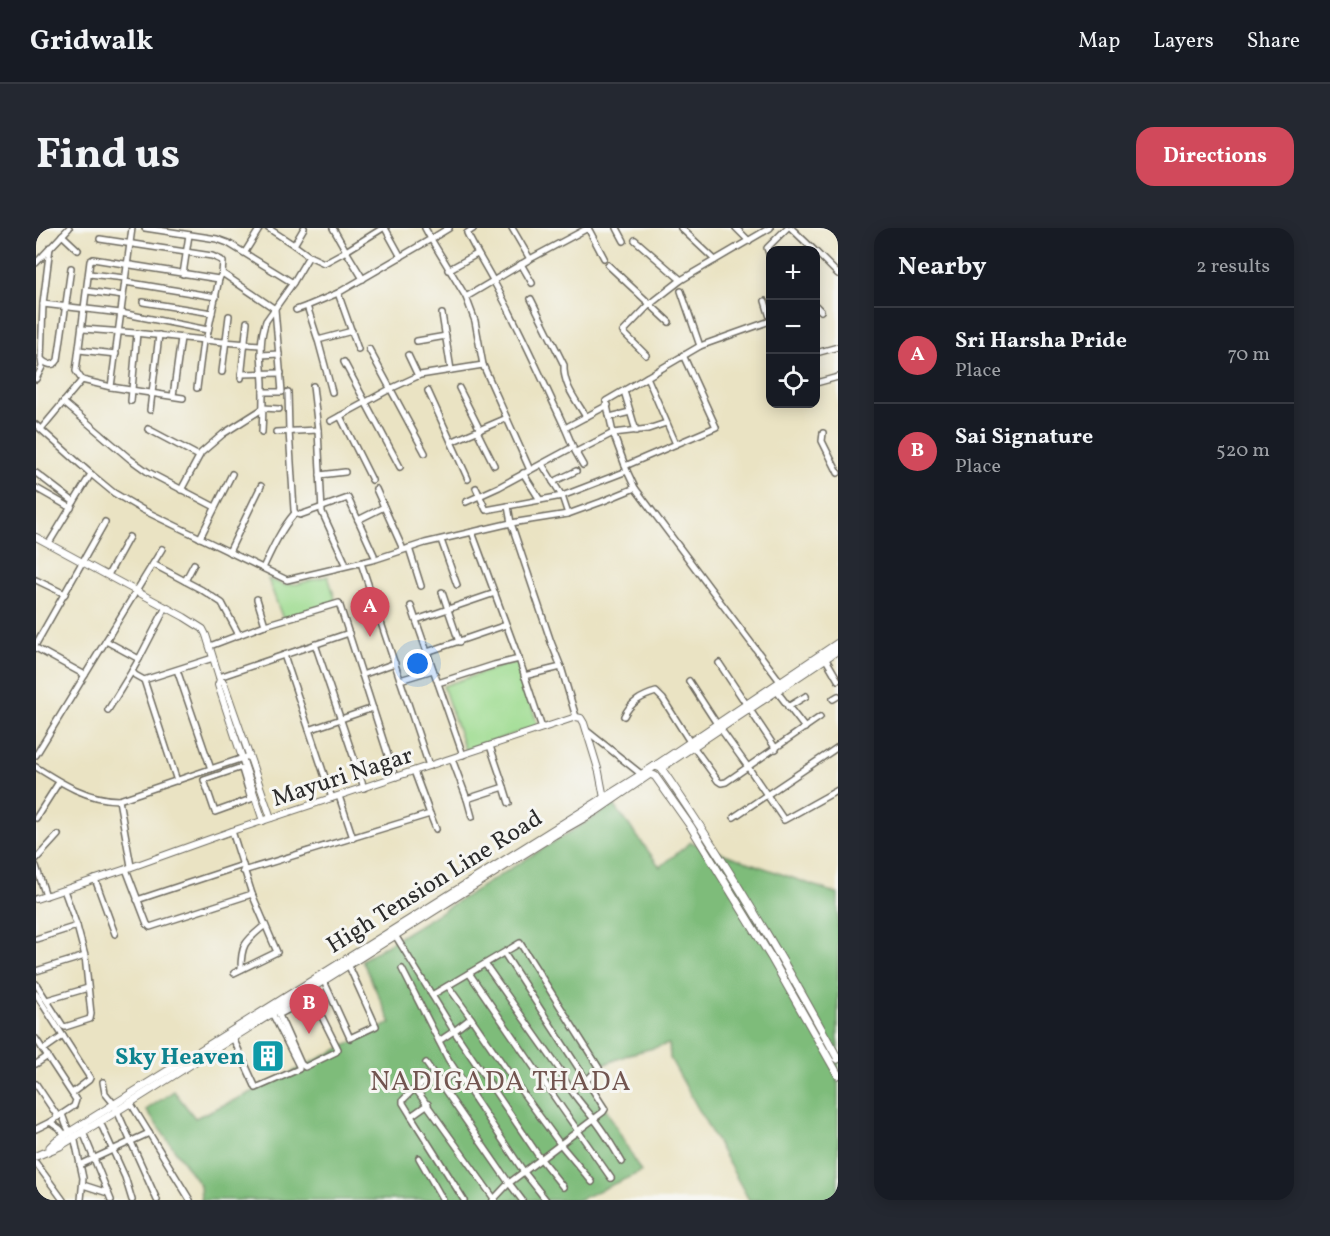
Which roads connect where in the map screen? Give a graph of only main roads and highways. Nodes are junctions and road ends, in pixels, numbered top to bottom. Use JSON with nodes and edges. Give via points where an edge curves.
{"nodes":[{"id":1,"x":838,"y":643,"type":"edge"},
{"id":2,"x":838,"y":650,"type":"edge"},
{"id":3,"x":824,"y":656,"type":"junction"},
{"id":4,"x":658,"y":767,"type":"junction"},
{"id":5,"x":606,"y":801,"type":"junction"},
{"id":6,"x":494,"y":870,"type":"junction"},
{"id":7,"x":780,"y":955,"type":"junction"},
{"id":8,"x":772,"y":960,"type":"junction"},
{"id":9,"x":322,"y":978,"type":"junction"},
{"id":10,"x":838,"y":1059,"type":"edge"},
{"id":11,"x":838,"y":1075,"type":"edge"},
{"id":12,"x":116,"y":1108,"type":"junction"},
{"id":13,"x":70,"y":1134,"type":"junction"},
{"id":14,"x":36,"y":1156,"type":"edge"}],
"edges":[{"from":1,"to":3,"type":"main road"},
{"from":2,"to":3,"type":"main road"},
{"from":3,"to":4,"type":"main road","name":"High Tension Line Road"},
{"from":4,"to":5,"type":"main road","name":"High Tension Line Road","via":[[641,774]]},
{"from":4,"to":7,"type":"main road"},
{"from":5,"to":6,"type":"main road","name":"High Tension Line Road"},
{"from":5,"to":8,"type":"main road","via":[[650,774],[655,776],[691,827]]},
{"from":6,"to":9,"type":"main road","name":"High Tension Line Road"},
{"from":6,"to":9,"type":"main road","name":"High Tension Line Road"},
{"from":7,"to":8,"type":"main road"},
{"from":7,"to":10,"type":"main road"},
{"from":8,"to":11,"type":"main road"},
{"from":9,"to":12,"type":"main road","name":"High Tension Line Road"},
{"from":9,"to":12,"type":"main road","name":"High Tension Line Road","via":[[304,997]]},
{"from":12,"to":13,"type":"main road","name":"High Tension Line Road"},
{"from":12,"to":13,"type":"main road","name":"High Tension Line Road","via":[[100,1122]]},
{"from":13,"to":14,"type":"main road","name":"High Tension Line Road","via":[[60,1146]]}]}
